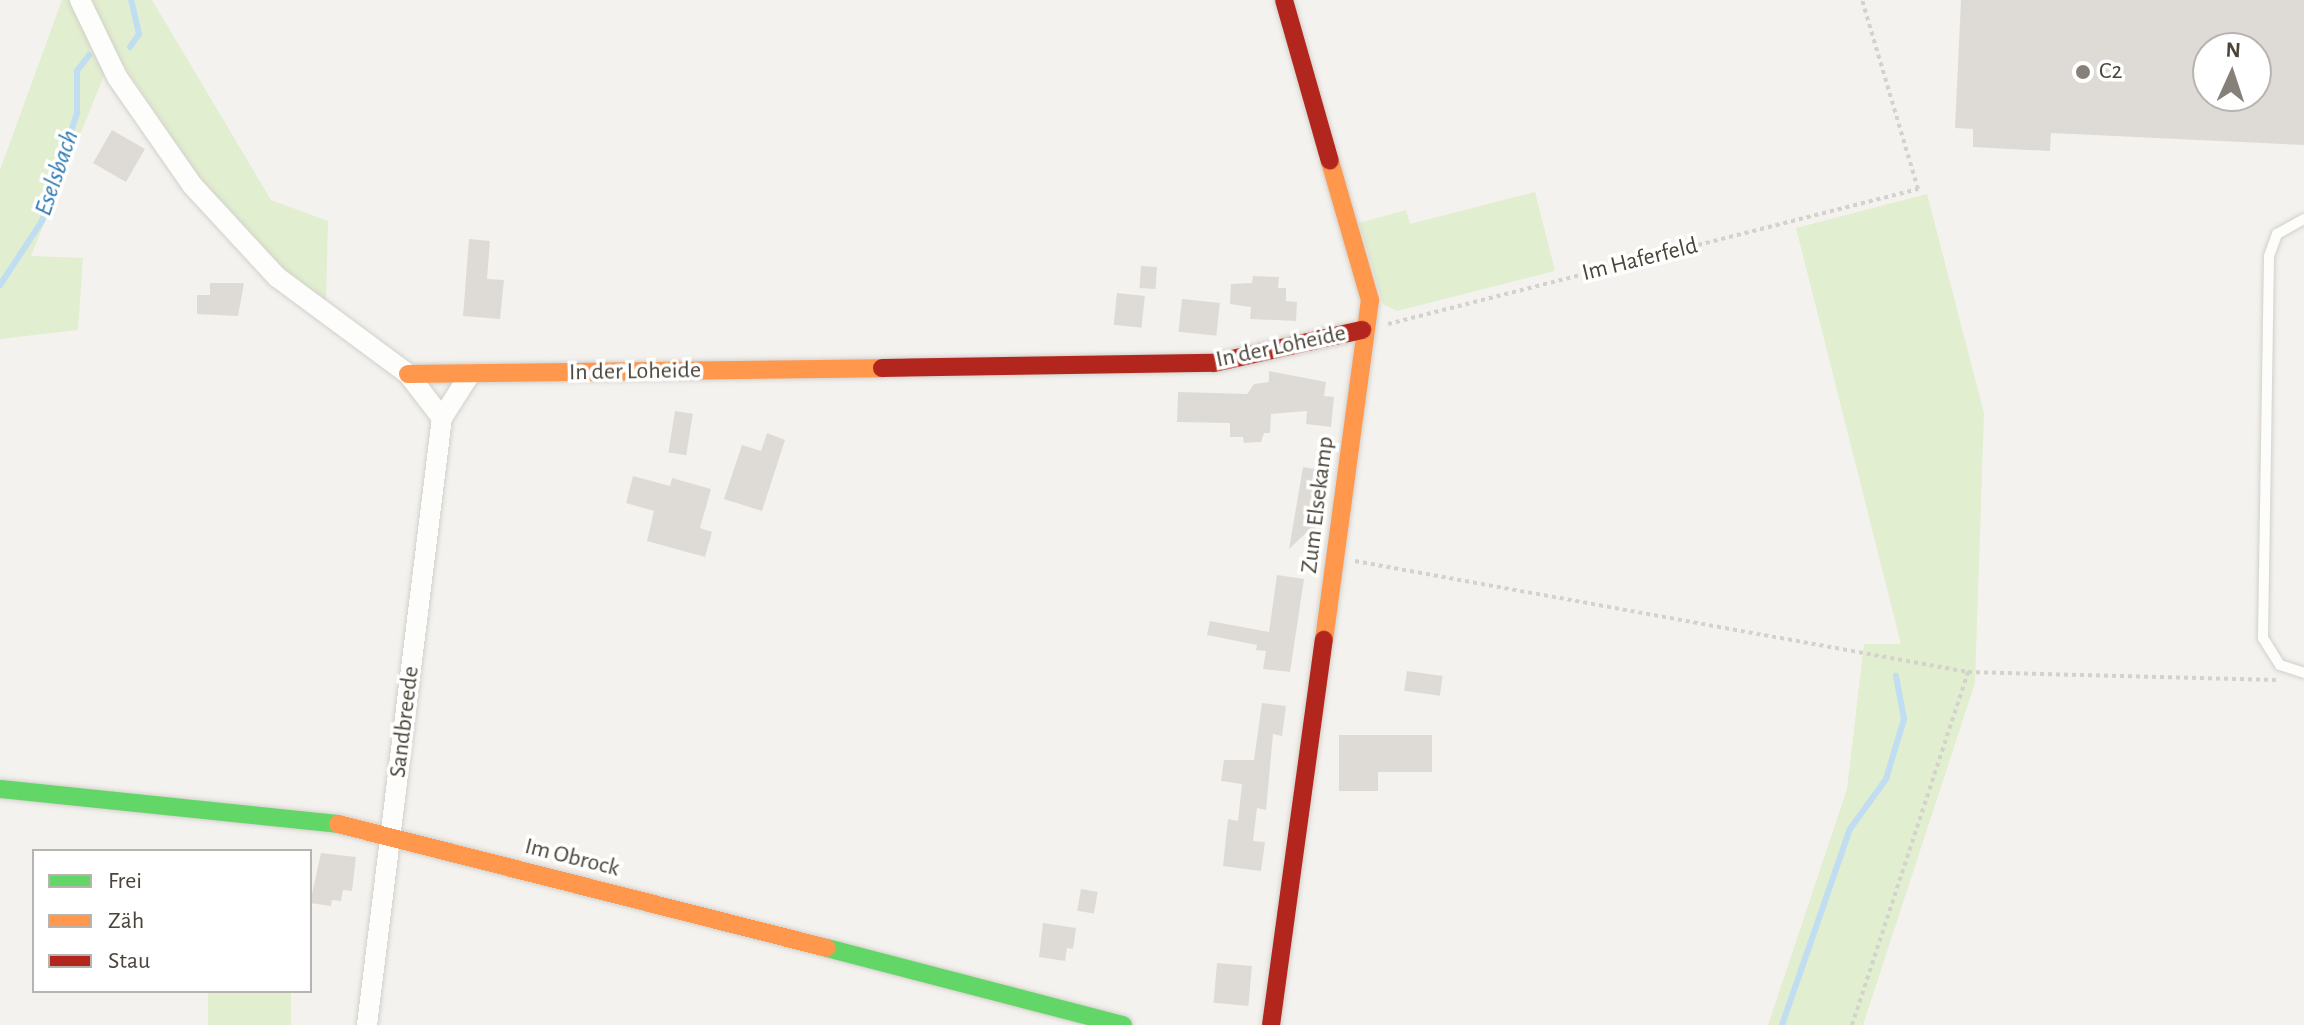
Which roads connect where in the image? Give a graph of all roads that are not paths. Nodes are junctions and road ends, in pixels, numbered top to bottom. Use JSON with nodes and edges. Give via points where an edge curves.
{"nodes":[{"id":1,"x":80,"y":0,"type":"edge"},
{"id":2,"x":1284,"y":0,"type":"edge"},
{"id":3,"x":2304,"y":219,"type":"edge"},
{"id":4,"x":1362,"y":330,"type":"junction"},
{"id":5,"x":408,"y":374,"type":"junction"},
{"id":6,"x":470,"y":374,"type":"junction"},
{"id":7,"x":442,"y":418,"type":"junction"},
{"id":8,"x":2304,"y":673,"type":"edge"},
{"id":9,"x":0,"y":789,"type":"edge"},
{"id":10,"x":391,"y":836,"type":"junction"},
{"id":11,"x":367,"y":1025,"type":"edge"},
{"id":12,"x":1123,"y":1025,"type":"edge"},
{"id":13,"x":1271,"y":1025,"type":"edge"}],
"edges":[{"from":1,"to":5,"type":"street","via":[[117,77],[192,185],[277,277]]},
{"from":2,"to":4,"type":"street","name":"Zum Elsekamp","via":[[1370,300]]},
{"from":3,"to":8,"type":"lane","via":[[2277,234],[2269,256],[2263,638],[2280,665]]},
{"from":4,"to":6,"type":"street","name":"In der Loheide","via":[[1214,363]]},
{"from":4,"to":13,"type":"street","name":"Zum Elsekamp","via":[[1337,558]]},
{"from":5,"to":6,"type":"street","name":"In der Loheide"},
{"from":5,"to":7,"type":"street"},
{"from":6,"to":7,"type":"street","name":"Sandbreede"},
{"from":7,"to":10,"type":"street","name":"Sandbreede"},
{"from":9,"to":10,"type":"street","name":"Im Obrock","via":[[355,826]]},
{"from":10,"to":11,"type":"street","name":"Sandbreede"},
{"from":10,"to":12,"type":"street","name":"Im Obrock"}]}
